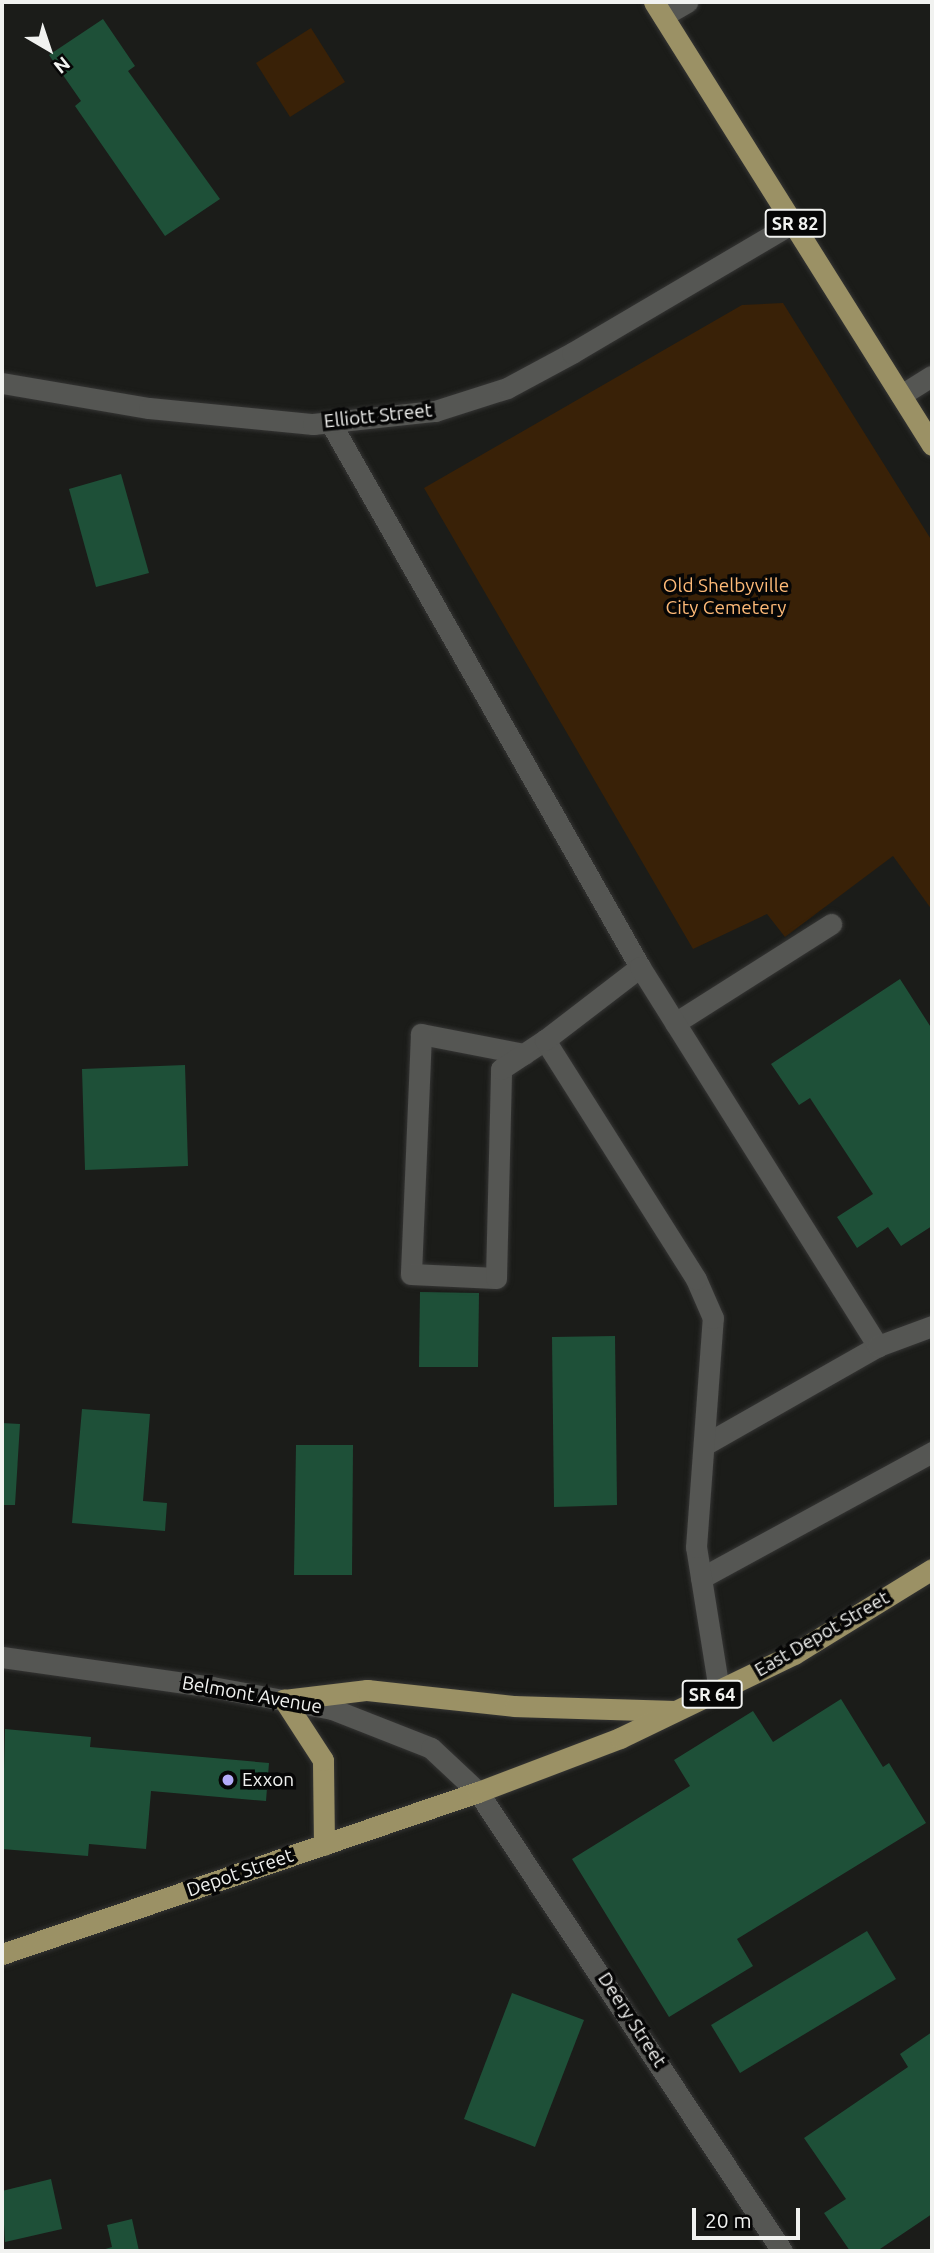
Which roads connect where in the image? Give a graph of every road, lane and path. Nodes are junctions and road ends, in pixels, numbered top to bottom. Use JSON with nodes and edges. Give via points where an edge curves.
{"nodes":[{"id":1,"x":687,"y":2,"type":"edge"},
{"id":2,"x":659,"y":9,"type":"edge"},
{"id":3,"x":794,"y":222,"type":"junction"},
{"id":4,"x":932,"y":376,"type":"edge"},
{"id":5,"x":2,"y":383,"type":"edge"},
{"id":6,"x":901,"y":395,"type":"junction"},
{"id":7,"x":330,"y":422,"type":"junction"},
{"id":8,"x":932,"y":445,"type":"edge"},
{"id":9,"x":831,"y":924,"type":"dead end"},
{"id":10,"x":640,"y":967,"type":"junction"},
{"id":11,"x":675,"y":1023,"type":"junction"},
{"id":12,"x":545,"y":1040,"type":"junction"},
{"id":13,"x":524,"y":1054,"type":"junction"},
{"id":14,"x":932,"y":1326,"type":"edge"},
{"id":15,"x":877,"y":1346,"type":"junction"},
{"id":16,"x":704,"y":1445,"type":"junction"},
{"id":17,"x":932,"y":1452,"type":"edge"},
{"id":18,"x":932,"y":1569,"type":"edge"},
{"id":19,"x":701,"y":1578,"type":"junction"},
{"id":20,"x":2,"y":1657,"type":"edge"},
{"id":21,"x":719,"y":1690,"type":"junction"},
{"id":22,"x":285,"y":1700,"type":"junction"},
{"id":23,"x":676,"y":1711,"type":"junction"},
{"id":24,"x":478,"y":1792,"type":"junction"},
{"id":25,"x":324,"y":1845,"type":"junction"},
{"id":26,"x":2,"y":1954,"type":"edge"},
{"id":27,"x":782,"y":2251,"type":"edge"}],
"edges":[{"from":1,"to":2,"type":"street"},
{"from":2,"to":3,"type":"main road","number":"SR 82"},
{"from":3,"to":6,"type":"main road","number":"SR 82"},
{"from":3,"to":7,"type":"street","name":"Elliott Street","via":[[507,388],[435,411]]},
{"from":4,"to":6,"type":"street"},
{"from":5,"to":7,"type":"street","name":"Elliott Street","via":[[149,408]]},
{"from":6,"to":8,"type":"main road","number":"SR 82"},
{"from":7,"to":10,"type":"street"},
{"from":9,"to":11,"type":"street"},
{"from":10,"to":11,"type":"street"},
{"from":10,"to":12,"type":"street"},
{"from":11,"to":15,"type":"street"},
{"from":12,"to":13,"type":"street"},
{"from":12,"to":16,"type":"street","via":[[696,1279],[713,1318]]},
{"from":13,"to":13,"type":"street","via":[[501,1069],[496,1278],[411,1274],[421,1034]]},
{"from":14,"to":15,"type":"street"},
{"from":15,"to":16,"type":"street"},
{"from":16,"to":19,"type":"street","via":[[696,1547]]},
{"from":17,"to":19,"type":"street"},
{"from":18,"to":21,"type":"main road","name":"East Depot Street","number":"SR 64","via":[[794,1654]]},
{"from":19,"to":21,"type":"street"},
{"from":20,"to":22,"type":"street","name":"Belmont Avenue"},
{"from":21,"to":23,"type":"main road","name":"East Depot Street","number":"SR 64"},
{"from":22,"to":23,"type":"main road","via":[[367,1690],[514,1706]]},
{"from":22,"to":24,"type":"street","name":"Belmont Avenue","via":[[332,1709],[431,1748]]},
{"from":22,"to":25,"type":"main road","via":[[323,1760]]},
{"from":23,"to":24,"type":"main road","name":"East Depot Street","number":"SR 64","via":[[620,1738]]},
{"from":24,"to":25,"type":"main road","name":"Depot Street","number":"SR 64"},
{"from":24,"to":27,"type":"street","name":"Deery Street"},
{"from":25,"to":26,"type":"main road","name":"Depot Street","number":"SR 64"}]}
